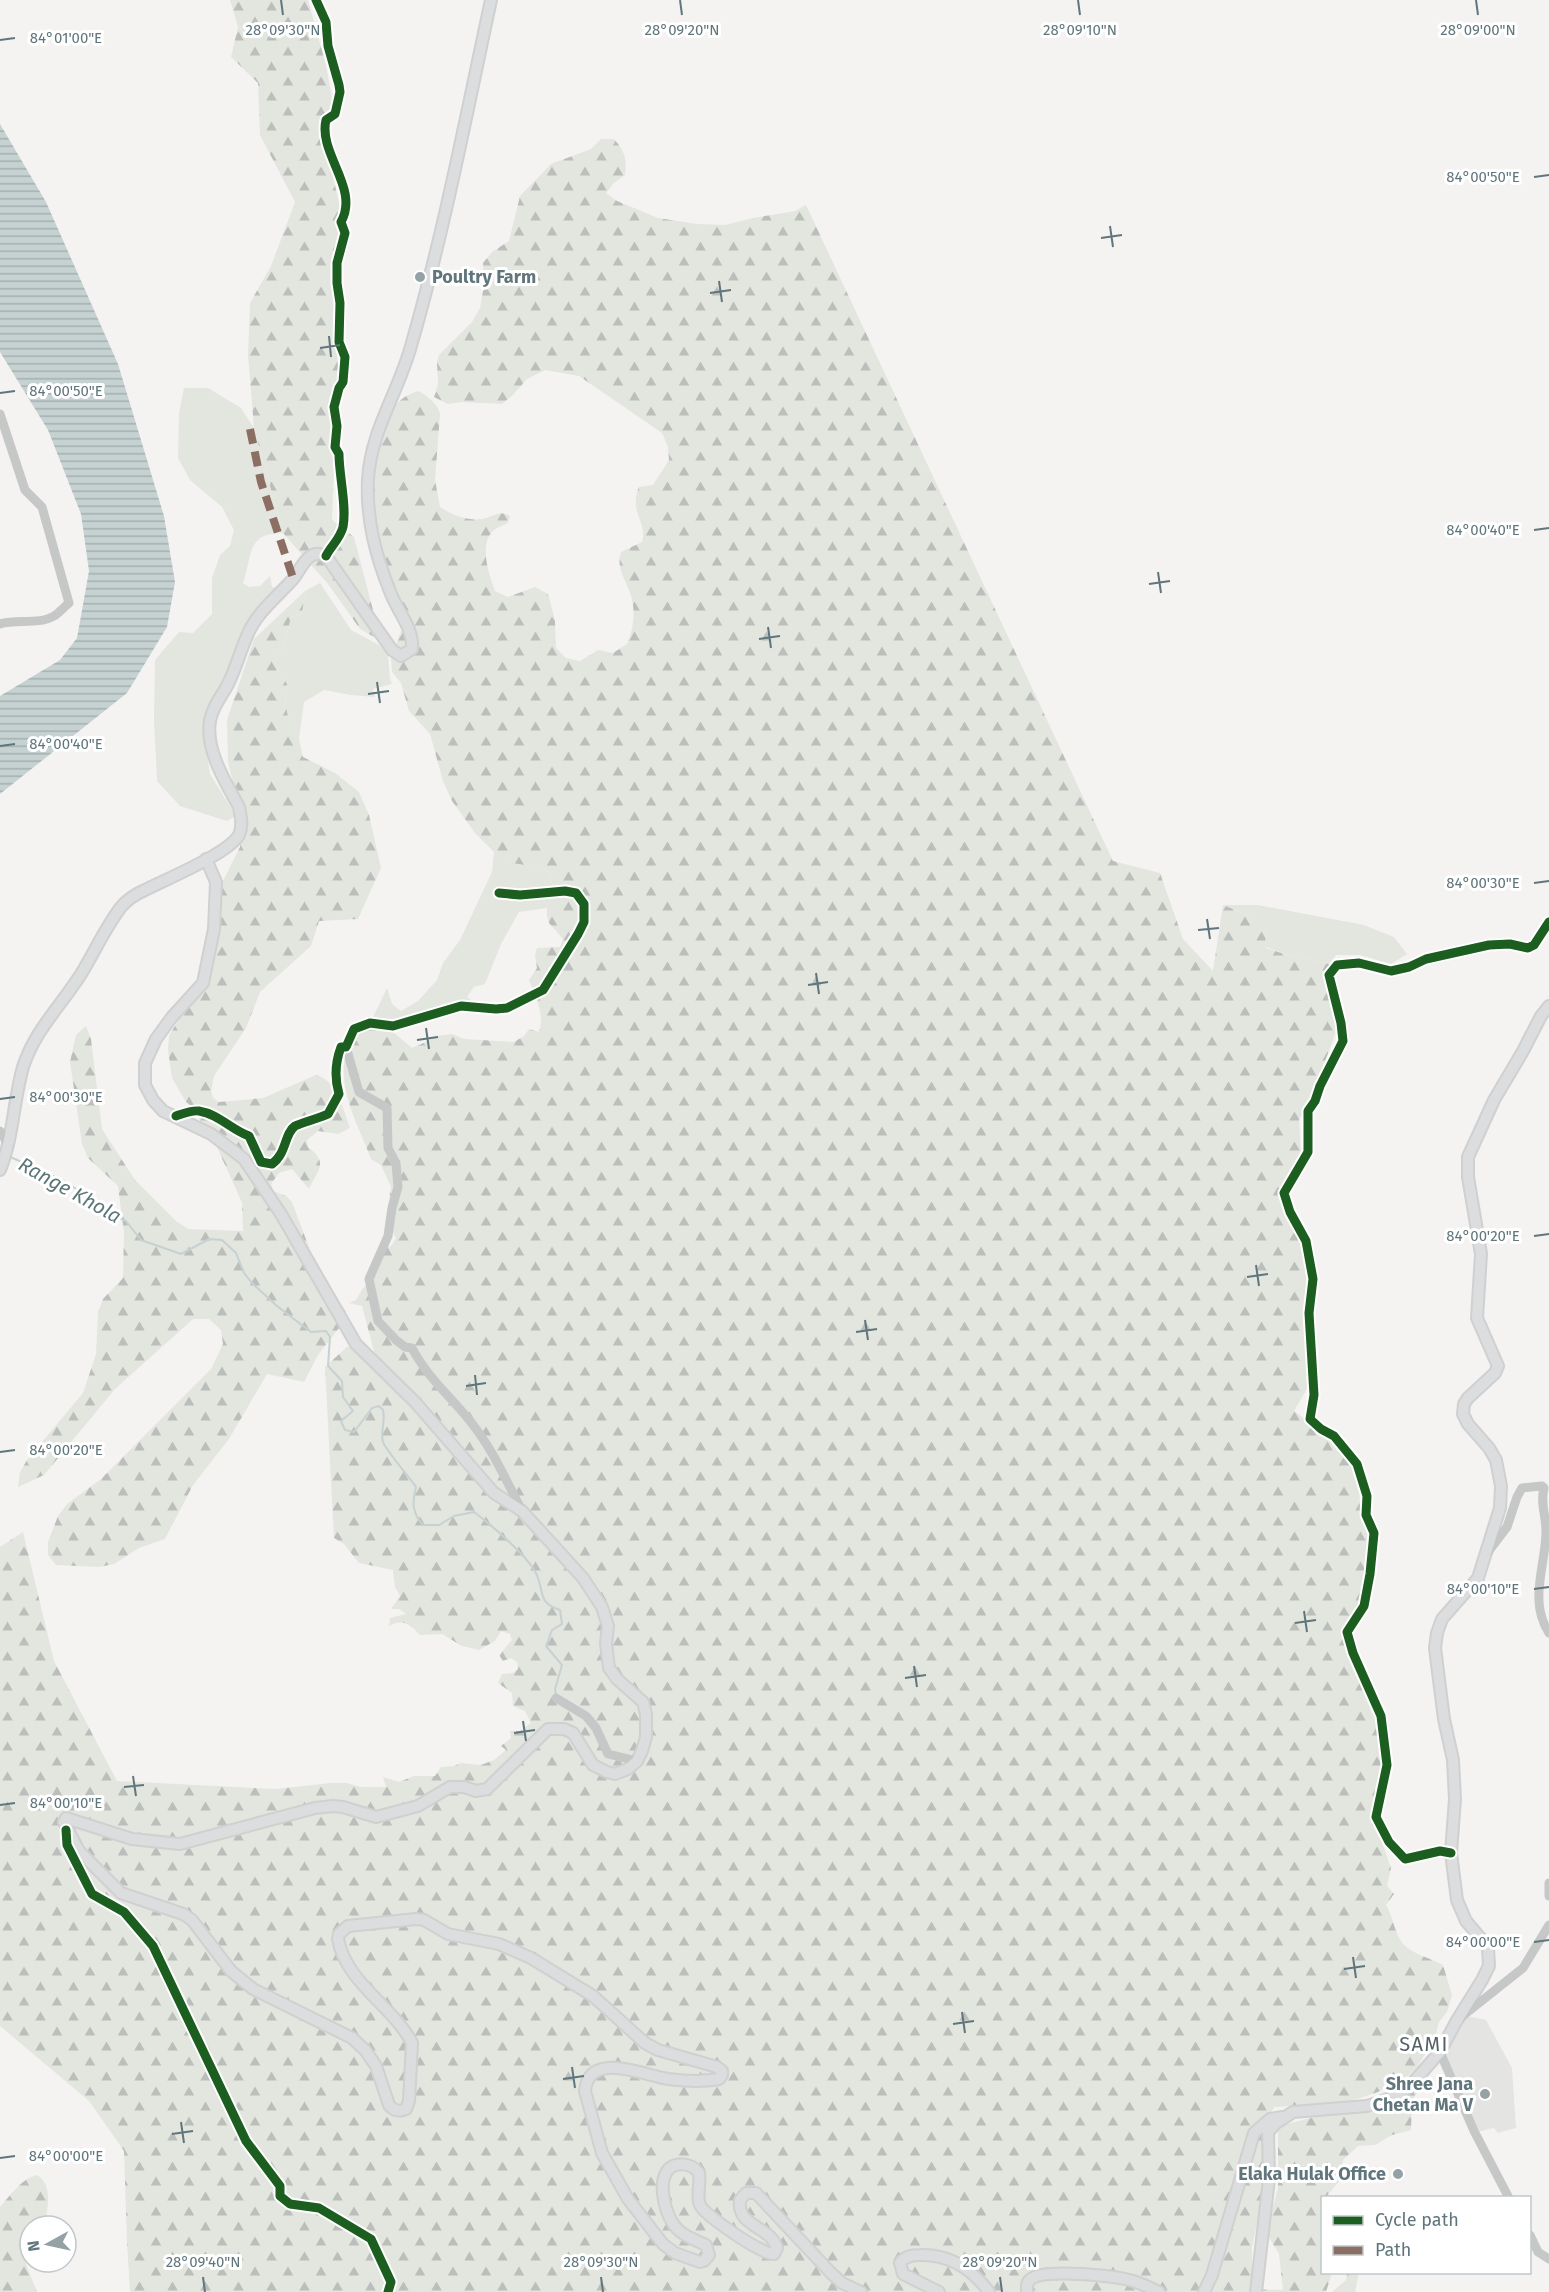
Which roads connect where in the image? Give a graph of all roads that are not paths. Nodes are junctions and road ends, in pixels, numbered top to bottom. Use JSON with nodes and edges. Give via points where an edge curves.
{"nodes":[{"id":1,"x":316,"y":0,"type":"edge"},
{"id":2,"x":491,"y":0,"type":"edge"},
{"id":3,"x":0,"y":414,"type":"edge"},
{"id":4,"x":326,"y":556,"type":"junction"},
{"id":5,"x":0,"y":624,"type":"edge"},
{"id":6,"x":206,"y":859,"type":"junction"},
{"id":7,"x":499,"y":893,"type":"dead end"},
{"id":8,"x":1549,"y":922,"type":"edge"},
{"id":9,"x":1549,"y":1006,"type":"edge"},
{"id":10,"x":346,"y":1047,"type":"junction"},
{"id":11,"x":176,"y":1116,"type":"junction"},
{"id":12,"x":0,"y":1131,"type":"edge"},
{"id":13,"x":9,"y":1146,"type":"junction"},
{"id":14,"x":0,"y":1170,"type":"edge"},
{"id":15,"x":522,"y":1511,"type":"junction"},
{"id":16,"x":1488,"y":1552,"type":"junction"},
{"id":17,"x":1549,"y":1633,"type":"edge"},
{"id":18,"x":556,"y":1698,"type":"dead end"},
{"id":19,"x":637,"y":1761,"type":"junction"},
{"id":20,"x":66,"y":1830,"type":"junction"},
{"id":21,"x":1451,"y":1853,"type":"junction"},
{"id":22,"x":1549,"y":1882,"type":"edge"},
{"id":23,"x":1549,"y":1896,"type":"edge"},
{"id":24,"x":1549,"y":1926,"type":"edge"},
{"id":25,"x":1456,"y":2022,"type":"junction"},
{"id":26,"x":1440,"y":2052,"type":"junction"},
{"id":27,"x":1284,"y":2116,"type":"junction"},
{"id":28,"x":1508,"y":2196,"type":"edge"},
{"id":29,"x":1531,"y":2237,"type":"edge"},
{"id":30,"x":1549,"y":2259,"type":"edge"},
{"id":31,"x":387,"y":2292,"type":"edge"},
{"id":32,"x":861,"y":2292,"type":"edge"},
{"id":33,"x":939,"y":2292,"type":"edge"},
{"id":34,"x":989,"y":2292,"type":"edge"},
{"id":35,"x":1027,"y":2292,"type":"edge"},
{"id":36,"x":1159,"y":2292,"type":"edge"},
{"id":37,"x":1204,"y":2292,"type":"edge"},
{"id":38,"x":1256,"y":2292,"type":"edge"}],
"edges":[{"from":1,"to":4,"type":"street","via":[[326,22],[340,92],[335,114],[326,120],[325,126],[329,149],[341,173],[346,213],[341,222],[345,233],[337,263],[339,342],[345,357],[343,382],[334,407],[343,521],[338,539]]},
{"from":2,"to":4,"type":"main road","via":[[462,144],[411,347],[375,436],[370,459],[370,529],[384,578],[411,635],[410,652],[401,656],[392,650]]},
{"from":3,"to":5,"type":"street","via":[[25,490],[42,507],[69,603],[53,617]]},
{"from":4,"to":6,"type":"main road","via":[[309,556],[261,612],[213,711],[210,742],[239,807],[242,825],[236,839]]},
{"from":6,"to":11,"type":"main road","via":[[216,882],[214,929],[202,983],[156,1039],[145,1063],[145,1085],[153,1100],[163,1111]]},
{"from":6,"to":13,"type":"main road","via":[[137,894],[121,907],[80,976],[31,1044],[17,1091]]},
{"from":7,"to":10,"type":"street","via":[[565,891],[576,893],[584,904],[584,922],[543,990],[507,1008],[461,1006],[393,1026],[370,1023],[354,1029]]},
{"from":8,"to":21,"type":"street","via":[[1528,948],[1489,945],[1391,971],[1359,963],[1337,965],[1329,975],[1343,1041],[1308,1111],[1308,1152],[1284,1193],[1293,1221],[1306,1241],[1313,1279],[1309,1313],[1314,1395],[1310,1419],[1334,1436],[1357,1464],[1367,1496],[1366,1515],[1374,1533],[1364,1606],[1347,1632],[1381,1716],[1387,1765],[1376,1817],[1389,1842],[1406,1859],[1440,1851]]},
{"from":9,"to":16,"type":"main road","via":[[1494,1100],[1468,1156],[1481,1254],[1477,1318],[1498,1366],[1468,1398],[1463,1414],[1489,1448],[1500,1474],[1500,1508]]},
{"from":10,"to":11,"type":"street","via":[[341,1047],[336,1061],[339,1094],[328,1114],[291,1130],[280,1158],[272,1164],[261,1162],[249,1136],[233,1126],[197,1110]]},
{"from":10,"to":15,"type":"street","via":[[359,1092],[387,1108],[388,1148],[396,1163],[399,1187],[388,1236],[369,1279],[378,1321],[396,1340],[412,1348],[434,1381],[471,1422]]},
{"from":11,"to":15,"type":"main road","via":[[211,1134],[244,1159],[281,1214],[356,1344],[415,1402],[494,1493]]},
{"from":12,"to":13,"type":"street"},
{"from":13,"to":14,"type":"main road"},
{"from":15,"to":19,"type":"main road","via":[[583,1578],[602,1607],[609,1626],[609,1668],[643,1702],[646,1714],[646,1737]]},
{"from":16,"to":17,"type":"street","via":[[1507,1527],[1522,1488],[1542,1486],[1545,1539],[1537,1596]]},
{"from":16,"to":21,"type":"main road","via":[[1478,1578],[1442,1619],[1436,1641],[1437,1672],[1453,1760]]},
{"from":18,"to":19,"type":"street","via":[[586,1716],[608,1754]]},
{"from":19,"to":20,"type":"main road","via":[[615,1774],[599,1770],[573,1733],[555,1728],[541,1734],[488,1789],[450,1787],[418,1806],[376,1817],[333,1806],[315,1808],[180,1845],[132,1839],[66,1818]]},
{"from":20,"to":31,"type":"street","via":[[68,1845],[92,1894],[124,1912],[153,1946],[246,2141],[280,2186],[280,2196],[290,2204],[319,2208],[371,2239],[391,2282]]},
{"from":20,"to":32,"type":"main road","via":[[79,1851],[122,1893],[192,1920],[231,1971],[253,1989],[352,2038],[372,2058],[389,2105],[400,2112],[409,2101],[412,2043],[346,1960],[338,1939],[343,1929],[424,1920],[448,1934],[499,1944],[531,1958],[593,1996],[645,2043],[722,2071],[719,2079],[706,2080],[666,2078],[613,2068],[595,2071],[586,2081],[585,2091],[602,2153],[628,2199],[663,2244],[700,2262],[710,2255],[706,2245],[674,2225],[666,2208],[665,2175],[670,2168],[686,2164],[699,2173],[698,2200],[707,2213],[761,2251],[774,2254],[777,2248],[773,2240],[740,2213],[740,2200],[746,2193],[756,2193],[831,2273]]},
{"from":21,"to":25,"type":"main road","via":[[1460,1910],[1485,1942],[1489,1955],[1489,1966]]},
{"from":22,"to":23,"type":"street"},
{"from":24,"to":25,"type":"street","via":[[1523,1968]]},
{"from":25,"to":26,"type":"main road"},
{"from":26,"to":27,"type":"main road","via":[[1409,2086],[1383,2102]]},
{"from":26,"to":28,"type":"street","via":[[1473,2131]]},
{"from":27,"to":37,"type":"main road","via":[[1270,2119],[1254,2133]]},
{"from":27,"to":38,"type":"main road","via":[[1268,2132],[1269,2180]]},
{"from":29,"to":30,"type":"street","via":[[1538,2252]]},
{"from":33,"to":34,"type":"main road","via":[[903,2274],[902,2260],[915,2255],[946,2258],[971,2273]]},
{"from":35,"to":36,"type":"main road","via":[[1027,2283],[1039,2275],[1079,2274],[1133,2281]]}]}
